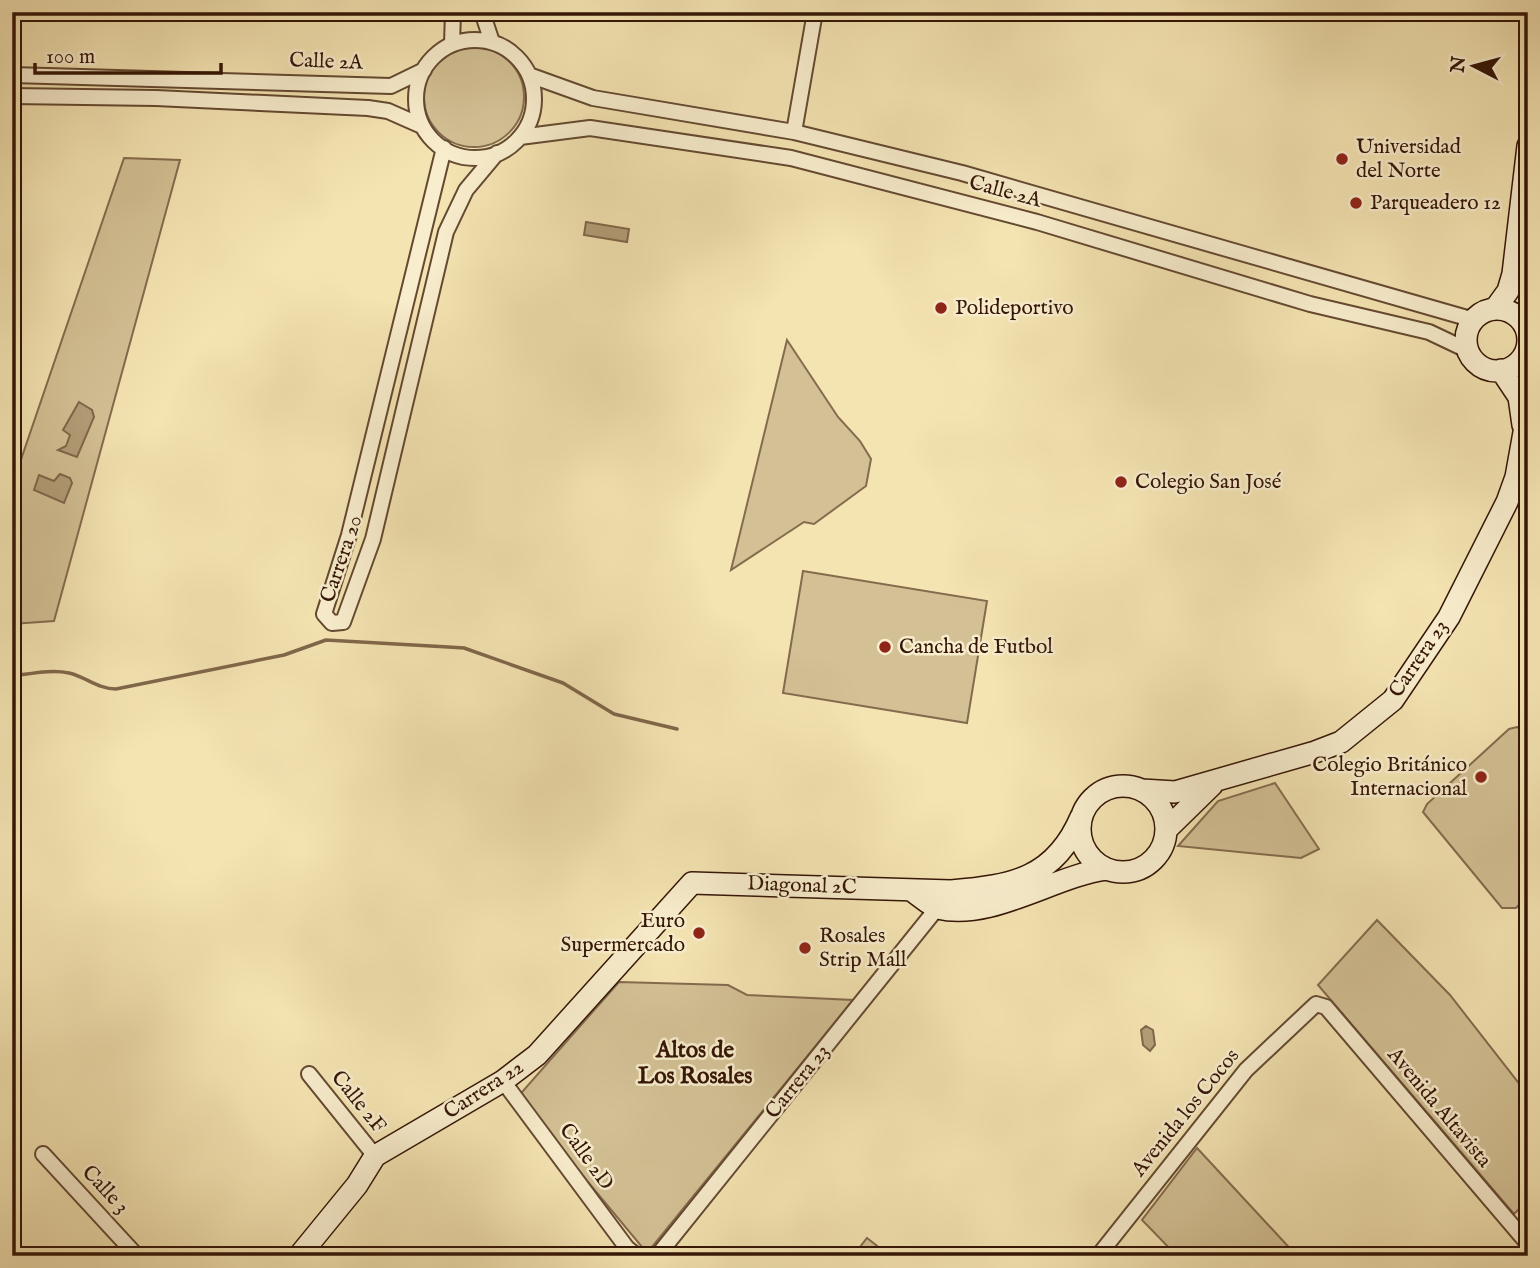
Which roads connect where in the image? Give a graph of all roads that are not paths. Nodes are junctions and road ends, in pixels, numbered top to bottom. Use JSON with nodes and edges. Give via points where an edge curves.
{"nodes":[{"id":1,"x":453,"y":12,"type":"edge"},
{"id":2,"x":482,"y":12,"type":"edge"},
{"id":3,"x":815,"y":12,"type":"edge"},
{"id":4,"x":492,"y":42,"type":"junction"},
{"id":5,"x":452,"y":44,"type":"junction"},
{"id":6,"x":424,"y":70,"type":"junction"},
{"id":7,"x":12,"y":75,"type":"edge"},
{"id":8,"x":529,"y":75,"type":"junction"},
{"id":9,"x":12,"y":96,"type":"edge"},
{"id":10,"x":422,"y":126,"type":"junction"},
{"id":11,"x":794,"y":132,"type":"junction"},
{"id":12,"x":520,"y":137,"type":"junction"},
{"id":13,"x":1528,"y":146,"type":"edge"},
{"id":14,"x":444,"y":148,"type":"junction"},
{"id":15,"x":497,"y":153,"type":"junction"},
{"id":16,"x":1495,"y":309,"type":"junction"},
{"id":17,"x":1474,"y":320,"type":"junction"},
{"id":18,"x":1527,"y":334,"type":"edge"},
{"id":19,"x":1469,"y":351,"type":"junction"},
{"id":20,"x":1501,"y":370,"type":"junction"},
{"id":21,"x":1526,"y":420,"type":"edge"},
{"id":22,"x":1213,"y":783,"type":"junction"},
{"id":23,"x":1142,"y":790,"type":"junction"},
{"id":24,"x":1082,"y":817,"type":"junction"},
{"id":25,"x":1166,"y":830,"type":"junction"},
{"id":26,"x":1106,"y":869,"type":"junction"},
{"id":27,"x":692,"y":883,"type":"joint"},
{"id":28,"x":944,"y":900,"type":"junction"},
{"id":29,"x":1315,"y":1004,"type":"joint"},
{"id":30,"x":309,"y":1074,"type":"dead end"},
{"id":31,"x":503,"y":1082,"type":"junction"},
{"id":32,"x":43,"y":1154,"type":"dead end"},
{"id":33,"x":374,"y":1156,"type":"junction"},
{"id":34,"x":1528,"y":1244,"type":"edge"},
{"id":35,"x":137,"y":1256,"type":"edge"},
{"id":36,"x":299,"y":1256,"type":"edge"},
{"id":37,"x":637,"y":1256,"type":"edge"},
{"id":38,"x":658,"y":1256,"type":"edge"},
{"id":39,"x":1098,"y":1256,"type":"edge"}],
"edges":[{"from":1,"to":5,"type":"street"},
{"from":2,"to":4,"type":"street"},
{"from":3,"to":11,"type":"street"},
{"from":4,"to":5,"type":"street","via":[[472,39]]},
{"from":4,"to":8,"type":"street","via":[[514,55]]},
{"from":5,"to":6,"type":"street","via":[[436,54]]},
{"from":6,"to":7,"type":"street","name":"Calle 2A","via":[[391,86]]},
{"from":6,"to":10,"type":"street","via":[[416,107]]},
{"from":8,"to":11,"type":"street","name":"Calle 2A","via":[[593,98]]},
{"from":8,"to":12,"type":"street","via":[[533,107]]},
{"from":9,"to":10,"type":"street","name":"Calle 2A","via":[[368,108]]},
{"from":10,"to":14,"type":"street"},
{"from":11,"to":17,"type":"street","name":"Calle 2A","via":[[962,173]]},
{"from":12,"to":15,"type":"street"},
{"from":12,"to":19,"type":"street","name":"Calle 2A","via":[[590,128],[791,158],[1037,222],[1310,304],[1429,332]]},
{"from":13,"to":16,"type":"street","via":[[1513,274]]},
{"from":14,"to":15,"type":"street","via":[[468,158]]},
{"from":14,"to":15,"type":"street","name":"Carrera 20","via":[[349,535],[324,614],[332,623],[343,622],[373,539],[446,232],[466,190]]},
{"from":16,"to":17,"type":"street"},
{"from":16,"to":18,"type":"street","via":[[1510,312]]},
{"from":17,"to":19,"type":"street","via":[[1466,338]]},
{"from":18,"to":20,"type":"street","via":[[1516,364]]},
{"from":19,"to":20,"type":"street","via":[[1478,364]]},
{"from":20,"to":21,"type":"street","name":"Carrera 23","via":[[1519,397]]},
{"from":21,"to":22,"type":"street","name":"Carrera 23","via":[[1507,502],[1449,617],[1393,700],[1341,742]]},
{"from":22,"to":23,"type":"street","name":"Carrera 23","via":[[1175,792]]},
{"from":22,"to":25,"type":"street","name":"Carrera 23"},
{"from":23,"to":24,"type":"street","via":[[1127,786],[1106,790],[1088,803]]},
{"from":23,"to":25,"type":"street","via":[[1159,806]]},
{"from":24,"to":26,"type":"street","via":[[1087,853]]},
{"from":24,"to":28,"type":"street","via":[[1070,844],[1033,873]]},
{"from":25,"to":26,"type":"street","via":[[1160,850],[1146,865],[1127,872]]},
{"from":26,"to":28,"type":"street","via":[[1070,876],[1015,901],[969,908]]},
{"from":27,"to":28,"type":"street","name":"Diagonal 2C","via":[[911,890]]},
{"from":27,"to":31,"type":"street","name":"Carrera 22","via":[[537,1055]]},
{"from":28,"to":38,"type":"street","name":"Carrera 23"},
{"from":29,"to":34,"type":"street","name":"Avenida Altavista","via":[[1326,1007]]},
{"from":29,"to":39,"type":"street","name":"Avenida los Cocos","via":[[1246,1070]]},
{"from":30,"to":33,"type":"street","name":"Calle 2F"},
{"from":31,"to":33,"type":"street","name":"Carrera 22"},
{"from":31,"to":37,"type":"street","name":"Calle 2D"},
{"from":32,"to":35,"type":"street","name":"Calle 3"},
{"from":33,"to":36,"type":"street","name":"Carrera 22","via":[[357,1185]]}]}
